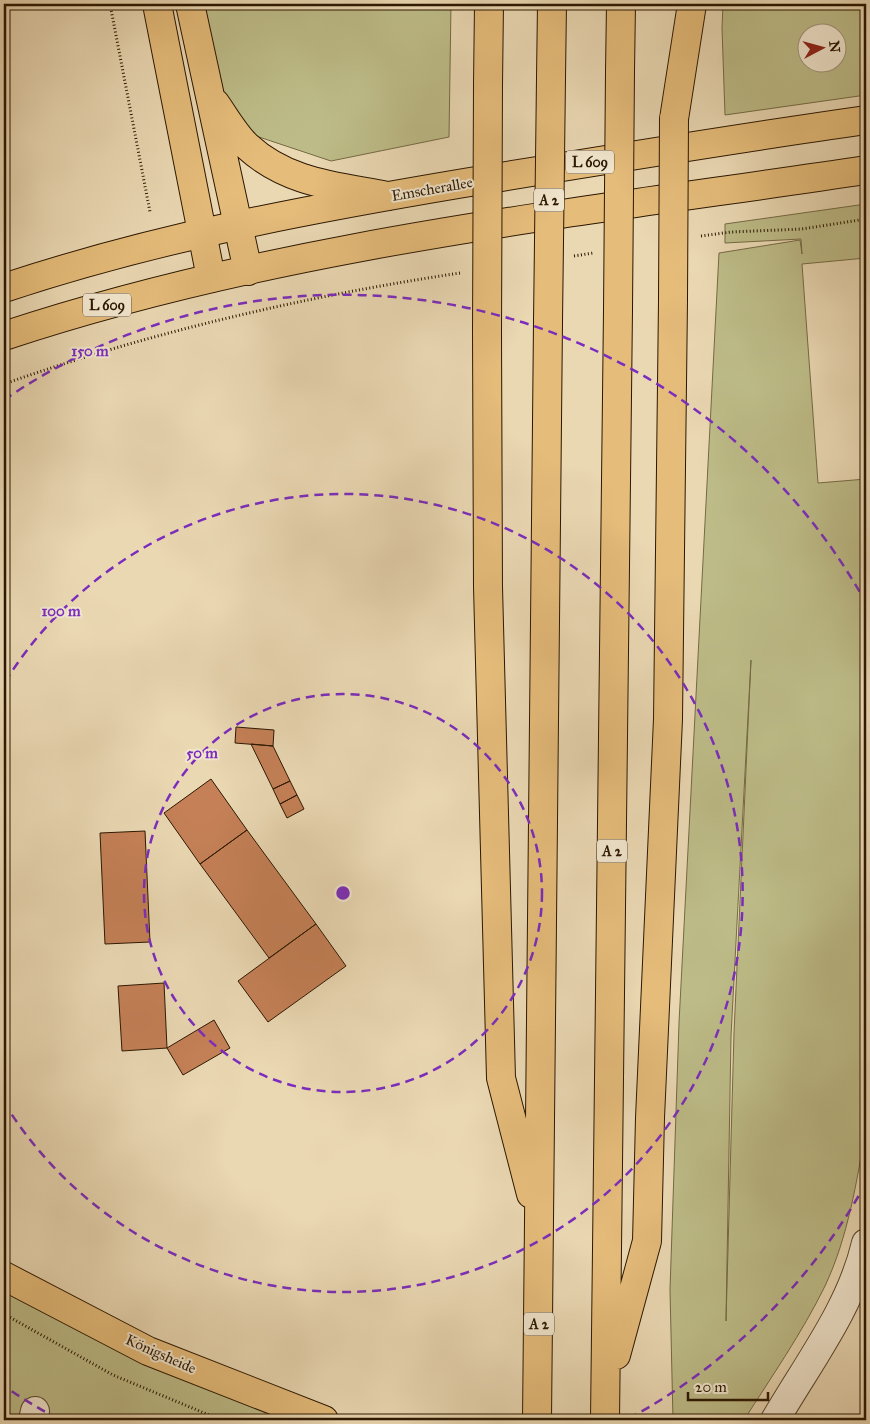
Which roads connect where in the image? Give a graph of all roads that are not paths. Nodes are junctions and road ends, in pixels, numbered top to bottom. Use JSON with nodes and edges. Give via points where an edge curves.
{"nodes":[{"id":1,"x":157,"y":4,"type":"edge"},
{"id":2,"x":190,"y":4,"type":"edge"},
{"id":3,"x":489,"y":4,"type":"edge"},
{"id":4,"x":552,"y":4,"type":"edge"},
{"id":5,"x":621,"y":4,"type":"edge"},
{"id":6,"x":675,"y":4,"type":"edge"},
{"id":7,"x":692,"y":4,"type":"edge"},
{"id":8,"x":678,"y":65,"type":"junction"},
{"id":9,"x":208,"y":94,"type":"junction"},
{"id":10,"x":866,"y":120,"type":"edge"},
{"id":11,"x":866,"y":170,"type":"edge"},
{"id":12,"x":387,"y":196,"type":"junction"},
{"id":13,"x":237,"y":224,"type":"junction"},
{"id":14,"x":203,"y":233,"type":"junction"},
{"id":15,"x":248,"y":271,"type":"junction"},
{"id":16,"x":211,"y":278,"type":"junction"},
{"id":17,"x":4,"y":288,"type":"edge"},
{"id":18,"x":4,"y":336,"type":"edge"},
{"id":19,"x":540,"y":1232,"type":"junction"},
{"id":20,"x":866,"y":1243,"type":"edge"},
{"id":21,"x":4,"y":1276,"type":"edge"},
{"id":22,"x":605,"y":1392,"type":"junction"},
{"id":23,"x":538,"y":1418,"type":"edge"},
{"id":24,"x":324,"y":1420,"type":"edge"},
{"id":25,"x":605,"y":1420,"type":"edge"},
{"id":26,"x":775,"y":1420,"type":"edge"}],
"edges":[{"from":1,"to":14,"type":"main road"},
{"from":2,"to":9,"type":"main road"},
{"from":3,"to":19,"type":"main road","bridge":true,"via":[[488,587],[501,1078]]},
{"from":4,"to":19,"type":"main road","number":"A 2","bridge":true},
{"from":5,"to":22,"type":"main road","number":"A 2","bridge":true},
{"from":6,"to":8,"type":"main road"},
{"from":7,"to":8,"type":"main road"},
{"from":8,"to":22,"type":"main road","bridge":true,"via":[[674,119],[668,719],[647,1241]]},
{"from":9,"to":12,"type":"main road","via":[[246,145],[276,169],[306,180]]},
{"from":9,"to":13,"type":"main road"},
{"from":10,"to":12,"type":"main road","name":"Emscherallee","number":"L 609","via":[[683,146]]},
{"from":11,"to":15,"type":"main road","number":"L 609","via":[[369,245]]},
{"from":12,"to":13,"type":"main road","name":"Emscherallee","number":"L 609"},
{"from":13,"to":14,"type":"main road","name":"Emscherallee","number":"L 609"},
{"from":13,"to":15,"type":"main road"},
{"from":14,"to":16,"type":"main road"},
{"from":14,"to":17,"type":"main road","name":"Emscherallee","number":"L 609","via":[[85,263]]},
{"from":15,"to":16,"type":"main road","number":"L 609"},
{"from":16,"to":18,"type":"main road","number":"L 609","via":[[64,316]]},
{"from":19,"to":23,"type":"main road","number":"A 2"},
{"from":20,"to":26,"type":"street","via":[[861,1264],[841,1309]]},
{"from":21,"to":24,"type":"main road","name":"Königsheide","via":[[148,1350]]},
{"from":22,"to":25,"type":"main road","number":"A 2"}]}
